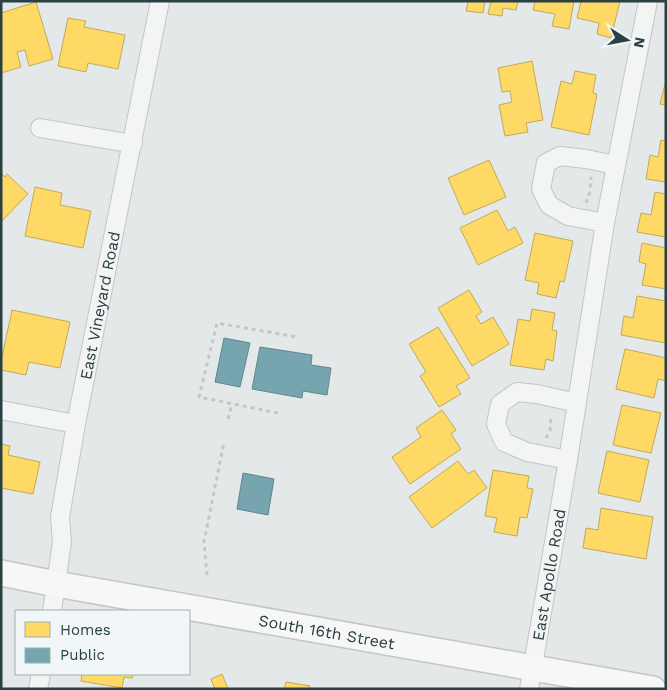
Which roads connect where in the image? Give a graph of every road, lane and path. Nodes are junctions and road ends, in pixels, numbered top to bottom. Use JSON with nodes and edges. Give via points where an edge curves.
{"nodes":[{"id":1,"x":160,"y":1,"type":"edge"},
{"id":2,"x":648,"y":1,"type":"edge"},
{"id":3,"x":40,"y":128,"type":"dead end"},
{"id":4,"x":133,"y":144,"type":"junction"},
{"id":5,"x":615,"y":165,"type":"junction"},
{"id":6,"x":592,"y":172,"type":"dead end"},
{"id":7,"x":585,"y":208,"type":"dead end"},
{"id":8,"x":605,"y":223,"type":"junction"},
{"id":9,"x":297,"y":337,"type":"dead end"},
{"id":10,"x":577,"y":403,"type":"junction"},
{"id":11,"x":232,"y":404,"type":"junction"},
{"id":12,"x":1,"y":410,"type":"edge"},
{"id":13,"x":552,"y":410,"type":"dead end"},
{"id":14,"x":278,"y":413,"type":"dead end"},
{"id":15,"x":228,"y":419,"type":"dead end"},
{"id":16,"x":76,"y":424,"type":"junction"},
{"id":17,"x":546,"y":441,"type":"dead end"},
{"id":18,"x":224,"y":442,"type":"dead end"},
{"id":19,"x":568,"y":460,"type":"junction"},
{"id":20,"x":1,"y":573,"type":"edge"},
{"id":21,"x":207,"y":575,"type":"dead end"},
{"id":22,"x":56,"y":584,"type":"junction"},
{"id":23,"x":52,"y":610,"type":"edge"},
{"id":24,"x":187,"y":610,"type":"edge"},
{"id":25,"x":190,"y":611,"type":"edge"},
{"id":26,"x":41,"y":675,"type":"edge"},
{"id":27,"x":531,"y":678,"type":"edge"},
{"id":28,"x":38,"y":689,"type":"edge"},
{"id":29,"x":653,"y":689,"type":"edge"}],
"edges":[{"from":1,"to":4,"type":"street","name":"East Vineyard Road"},
{"from":2,"to":5,"type":"street","name":"East Apollo Road"},
{"from":3,"to":4,"type":"street"},
{"from":4,"to":16,"type":"street","name":"East Vineyard Road"},
{"from":5,"to":8,"type":"street","name":"East Apollo Road"},
{"from":5,"to":8,"type":"street","via":[[560,156],[546,164],[541,189],[550,205],[568,216]]},
{"from":6,"to":7,"type":"path"},
{"from":8,"to":10,"type":"street","name":"East Apollo Road"},
{"from":9,"to":11,"type":"path","via":[[217,323],[200,397]]},
{"from":10,"to":19,"type":"street","name":"East Apollo Road"},
{"from":10,"to":19,"type":"street","via":[[517,392],[500,404],[496,424],[504,442],[527,452]]},
{"from":11,"to":14,"type":"path"},
{"from":11,"to":15,"type":"path"},
{"from":12,"to":16,"type":"street"},
{"from":13,"to":17,"type":"path"},
{"from":16,"to":22,"type":"street","name":"East Vineyard Road","via":[[60,517],[62,542]]},
{"from":18,"to":21,"type":"path","via":[[204,542]]},
{"from":19,"to":27,"type":"street","name":"East Apollo Road"},
{"from":20,"to":22,"type":"main road","name":"South 16th Street"},
{"from":22,"to":23,"type":"street","name":"East Vineyard Road"},
{"from":22,"to":24,"type":"main road","name":"South 16th Street"},
{"from":25,"to":27,"type":"main road","name":"South 16th Street"},
{"from":26,"to":28,"type":"street"},
{"from":27,"to":29,"type":"main road","name":"South 16th Street"}]}
